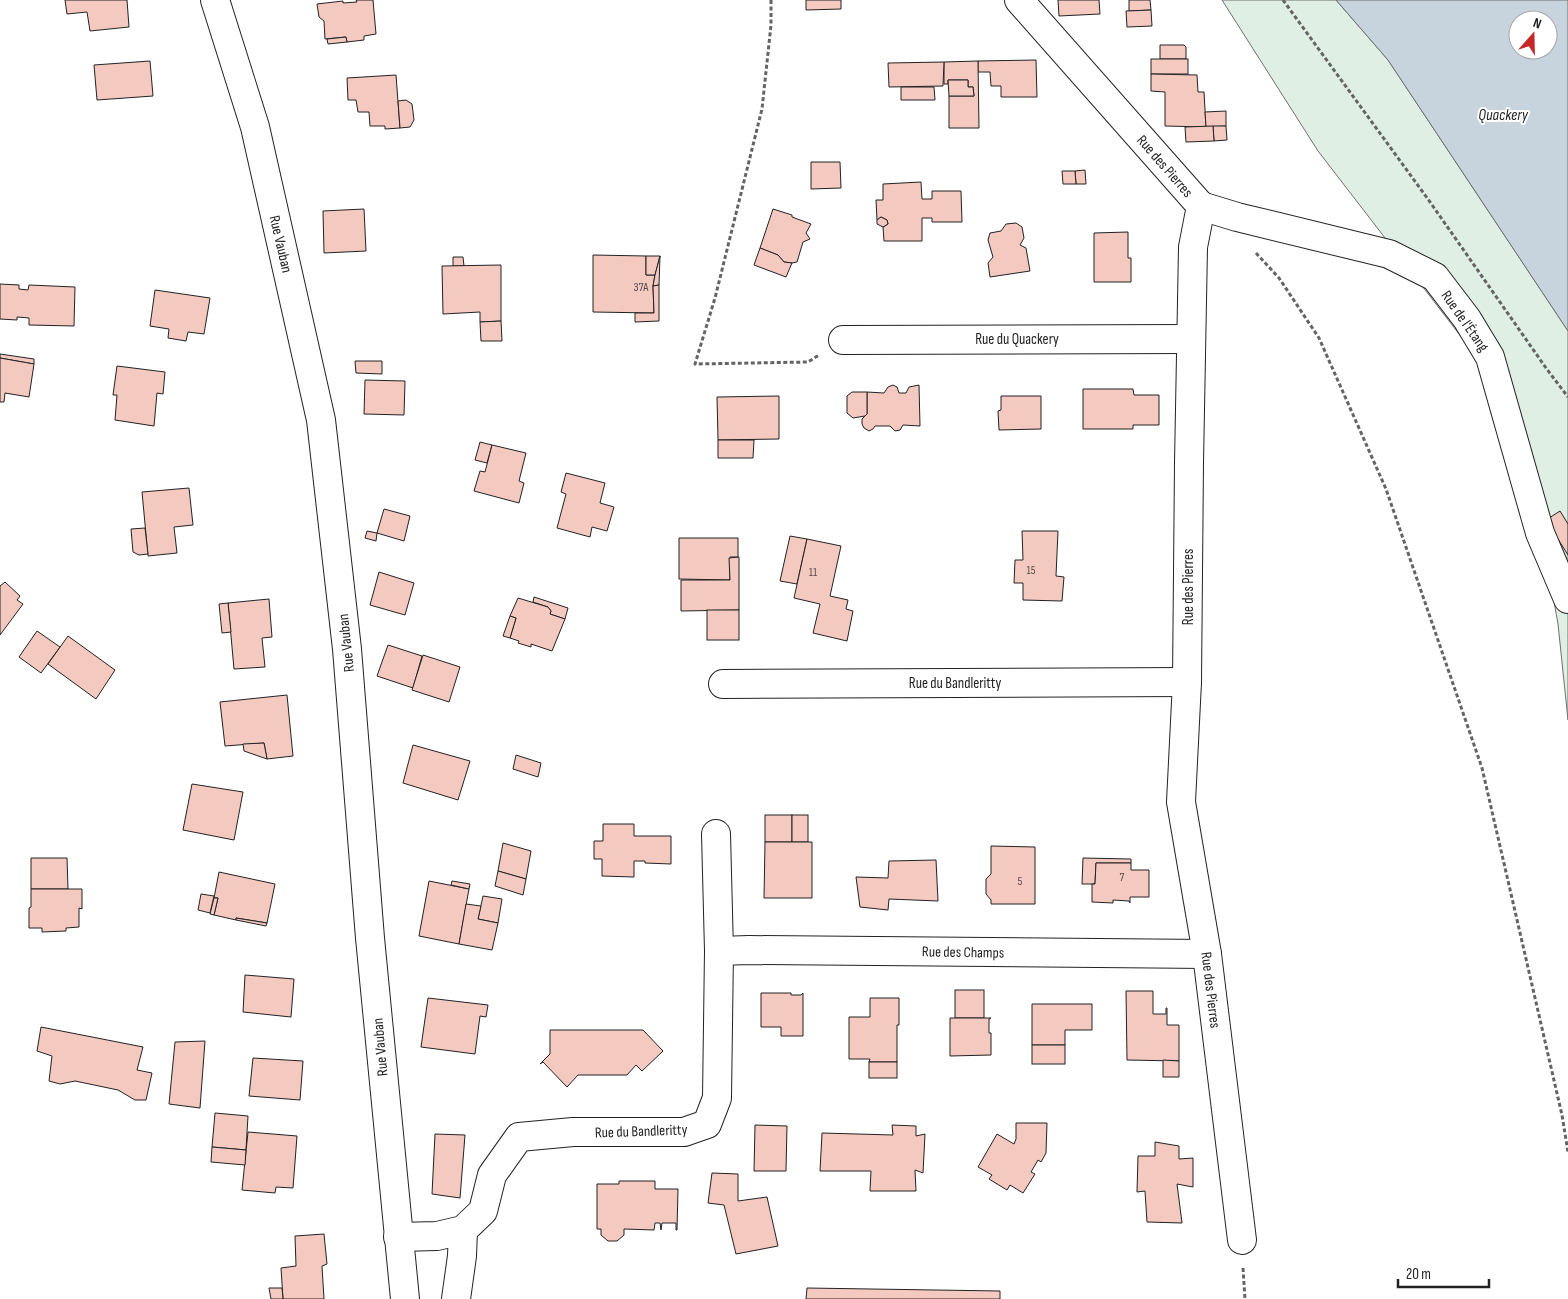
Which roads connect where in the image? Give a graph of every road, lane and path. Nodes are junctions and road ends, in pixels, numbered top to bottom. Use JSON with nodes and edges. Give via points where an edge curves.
{"nodes":[{"id":1,"x":215,"y":0,"type":"edge"},
{"id":2,"x":771,"y":0,"type":"edge"},
{"id":3,"x":1019,"y":0,"type":"edge"},
{"id":4,"x":1284,"y":0,"type":"edge"},
{"id":5,"x":1201,"y":206,"type":"junction"},
{"id":6,"x":1255,"y":252,"type":"dead end"},
{"id":7,"x":1191,"y":339,"type":"junction"},
{"id":8,"x":843,"y":340,"type":"joint"},
{"id":9,"x":1568,"y":398,"type":"edge"},
{"id":10,"x":1568,"y":599,"type":"edge"},
{"id":11,"x":1187,"y":682,"type":"junction"},
{"id":12,"x":722,"y":684,"type":"dead end"},
{"id":13,"x":716,"y":834,"type":"dead end"},
{"id":14,"x":719,"y":951,"type":"junction"},
{"id":15,"x":1206,"y":954,"type":"junction"},
{"id":16,"x":1568,"y":1152,"type":"edge"},
{"id":17,"x":464,"y":1230,"type":"junction"},
{"id":18,"x":398,"y":1237,"type":"junction"},
{"id":19,"x":1242,"y":1240,"type":"dead end"},
{"id":20,"x":405,"y":1299,"type":"edge"},
{"id":21,"x":456,"y":1299,"type":"edge"}],
"edges":[{"from":1,"to":18,"type":"street","name":"Rue Vauban","via":[[255,128],[321,420],[347,649]]},
{"from":2,"to":8,"type":"path","via":[[762,108],[715,298],[695,364],[808,362]]},
{"from":3,"to":5,"type":"street","name":"Rue des Pierres"},
{"from":4,"to":9,"type":"path"},
{"from":5,"to":7,"type":"street","name":"Rue des Pierres","via":[[1193,246]]},
{"from":5,"to":10,"type":"street","name":"Rue de l'Étang","via":[[1390,254],[1435,277],[1468,319],[1490,357],[1540,533]]},
{"from":6,"to":16,"type":"path","via":[[1279,278],[1319,338],[1389,499],[1482,768]]},
{"from":7,"to":8,"type":"street","name":"Rue du Quackery"},
{"from":7,"to":11,"type":"street","name":"Rue des Pierres"},
{"from":11,"to":12,"type":"street","name":"Rue du Bandleritty"},
{"from":11,"to":15,"type":"street","name":"Rue des Pierres","via":[[1181,802]]},
{"from":13,"to":14,"type":"street","name":"Rue du Bandleritty"},
{"from":14,"to":15,"type":"street","name":"Rue des Champs"},
{"from":14,"to":17,"type":"street","name":"Rue du Bandleritty","via":[[717,1098],[706,1124],[684,1132],[572,1132],[519,1137],[492,1175],[483,1211]]},
{"from":15,"to":19,"type":"street","name":"Rue des Pierres"},
{"from":17,"to":18,"type":"street","via":[[437,1236]]},
{"from":17,"to":21,"type":"street"},
{"from":18,"to":20,"type":"street","name":"Rue Vauban"}]}
